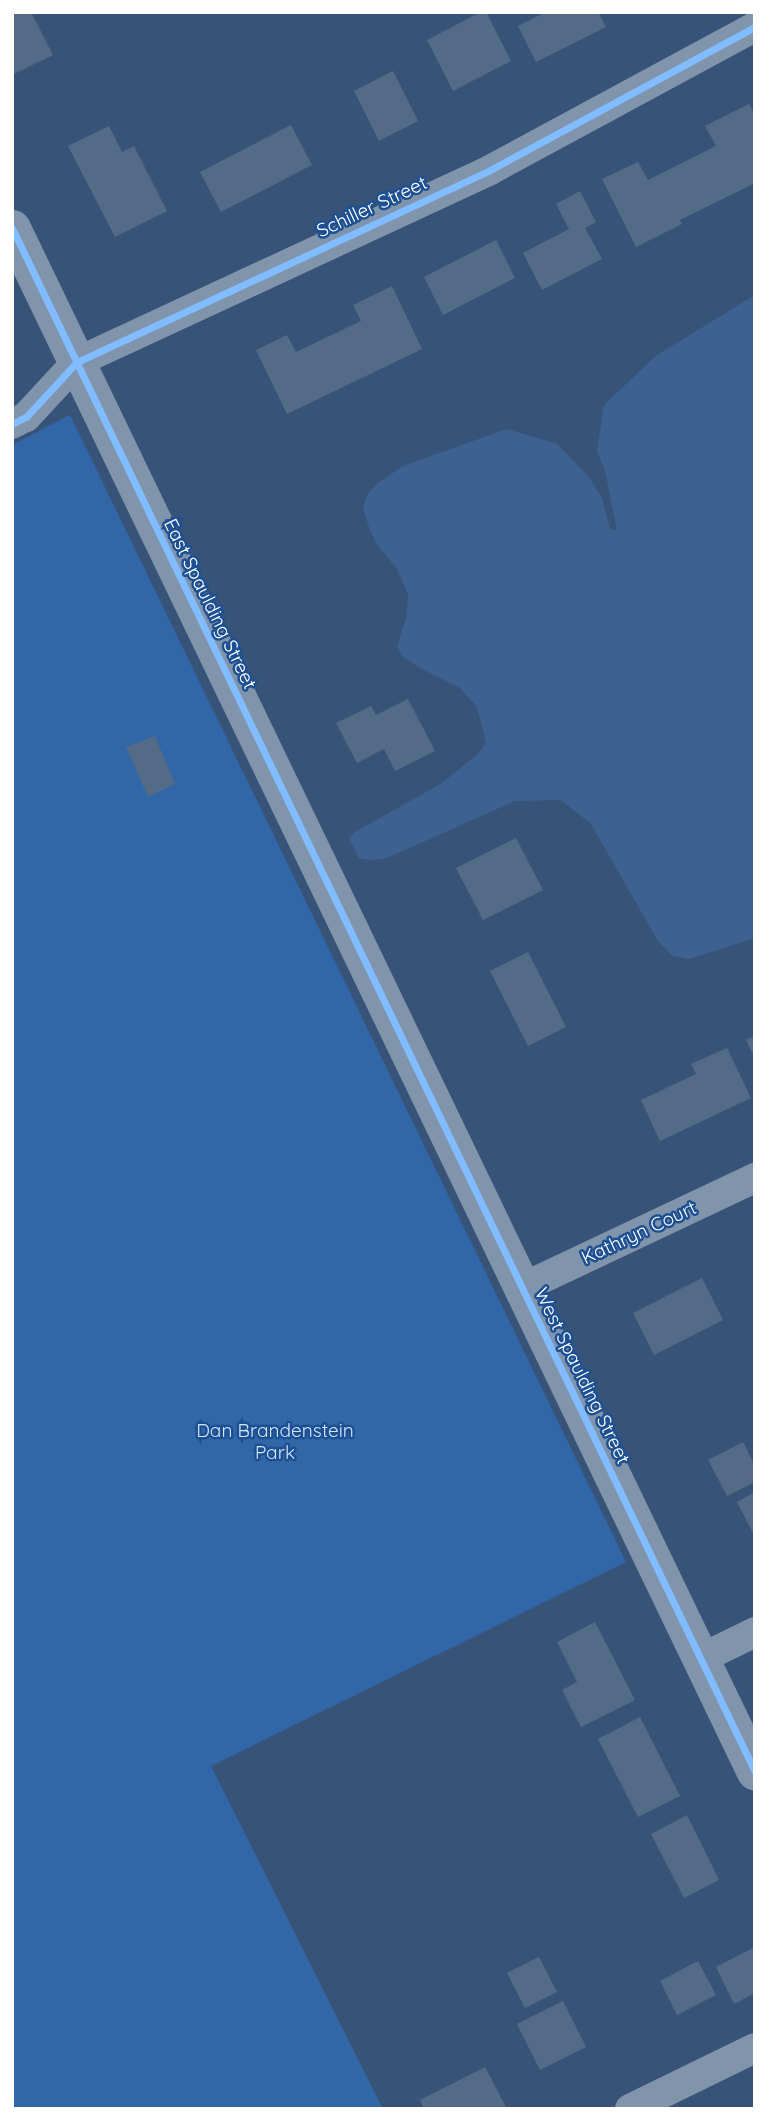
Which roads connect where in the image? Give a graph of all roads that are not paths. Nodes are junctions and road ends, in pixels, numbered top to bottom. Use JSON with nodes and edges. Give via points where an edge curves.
{"nodes":[{"id":1,"x":755,"y":27,"type":"edge"},
{"id":2,"x":12,"y":228,"type":"edge"},
{"id":3,"x":77,"y":362,"type":"junction"},
{"id":4,"x":12,"y":424,"type":"edge"},
{"id":5,"x":381,"y":992,"type":"joint"},
{"id":6,"x":755,"y":1178,"type":"edge"},
{"id":7,"x":522,"y":1288,"type":"junction"},
{"id":8,"x":755,"y":1632,"type":"edge"},
{"id":9,"x":700,"y":1659,"type":"junction"},
{"id":10,"x":755,"y":1772,"type":"edge"},
{"id":11,"x":755,"y":2048,"type":"edge"},
{"id":12,"x":630,"y":2109,"type":"edge"}],
"edges":[{"from":1,"to":3,"type":"street","name":"Schiller Street","via":[[490,170]]},
{"from":2,"to":3,"type":"street","name":"East Spaulding Street"},
{"from":3,"to":4,"type":"street","name":"Schiller Street","via":[[26,417]]},
{"from":3,"to":5,"type":"street","name":"East Spaulding Street"},
{"from":5,"to":7,"type":"street","name":"West Spaulding Street"},
{"from":6,"to":7,"type":"street","name":"Kathryn Court"},
{"from":7,"to":9,"type":"street","name":"West Spaulding Street"},
{"from":8,"to":9,"type":"street"},
{"from":9,"to":10,"type":"street","name":"West Spaulding Street"},
{"from":11,"to":12,"type":"street"}]}
